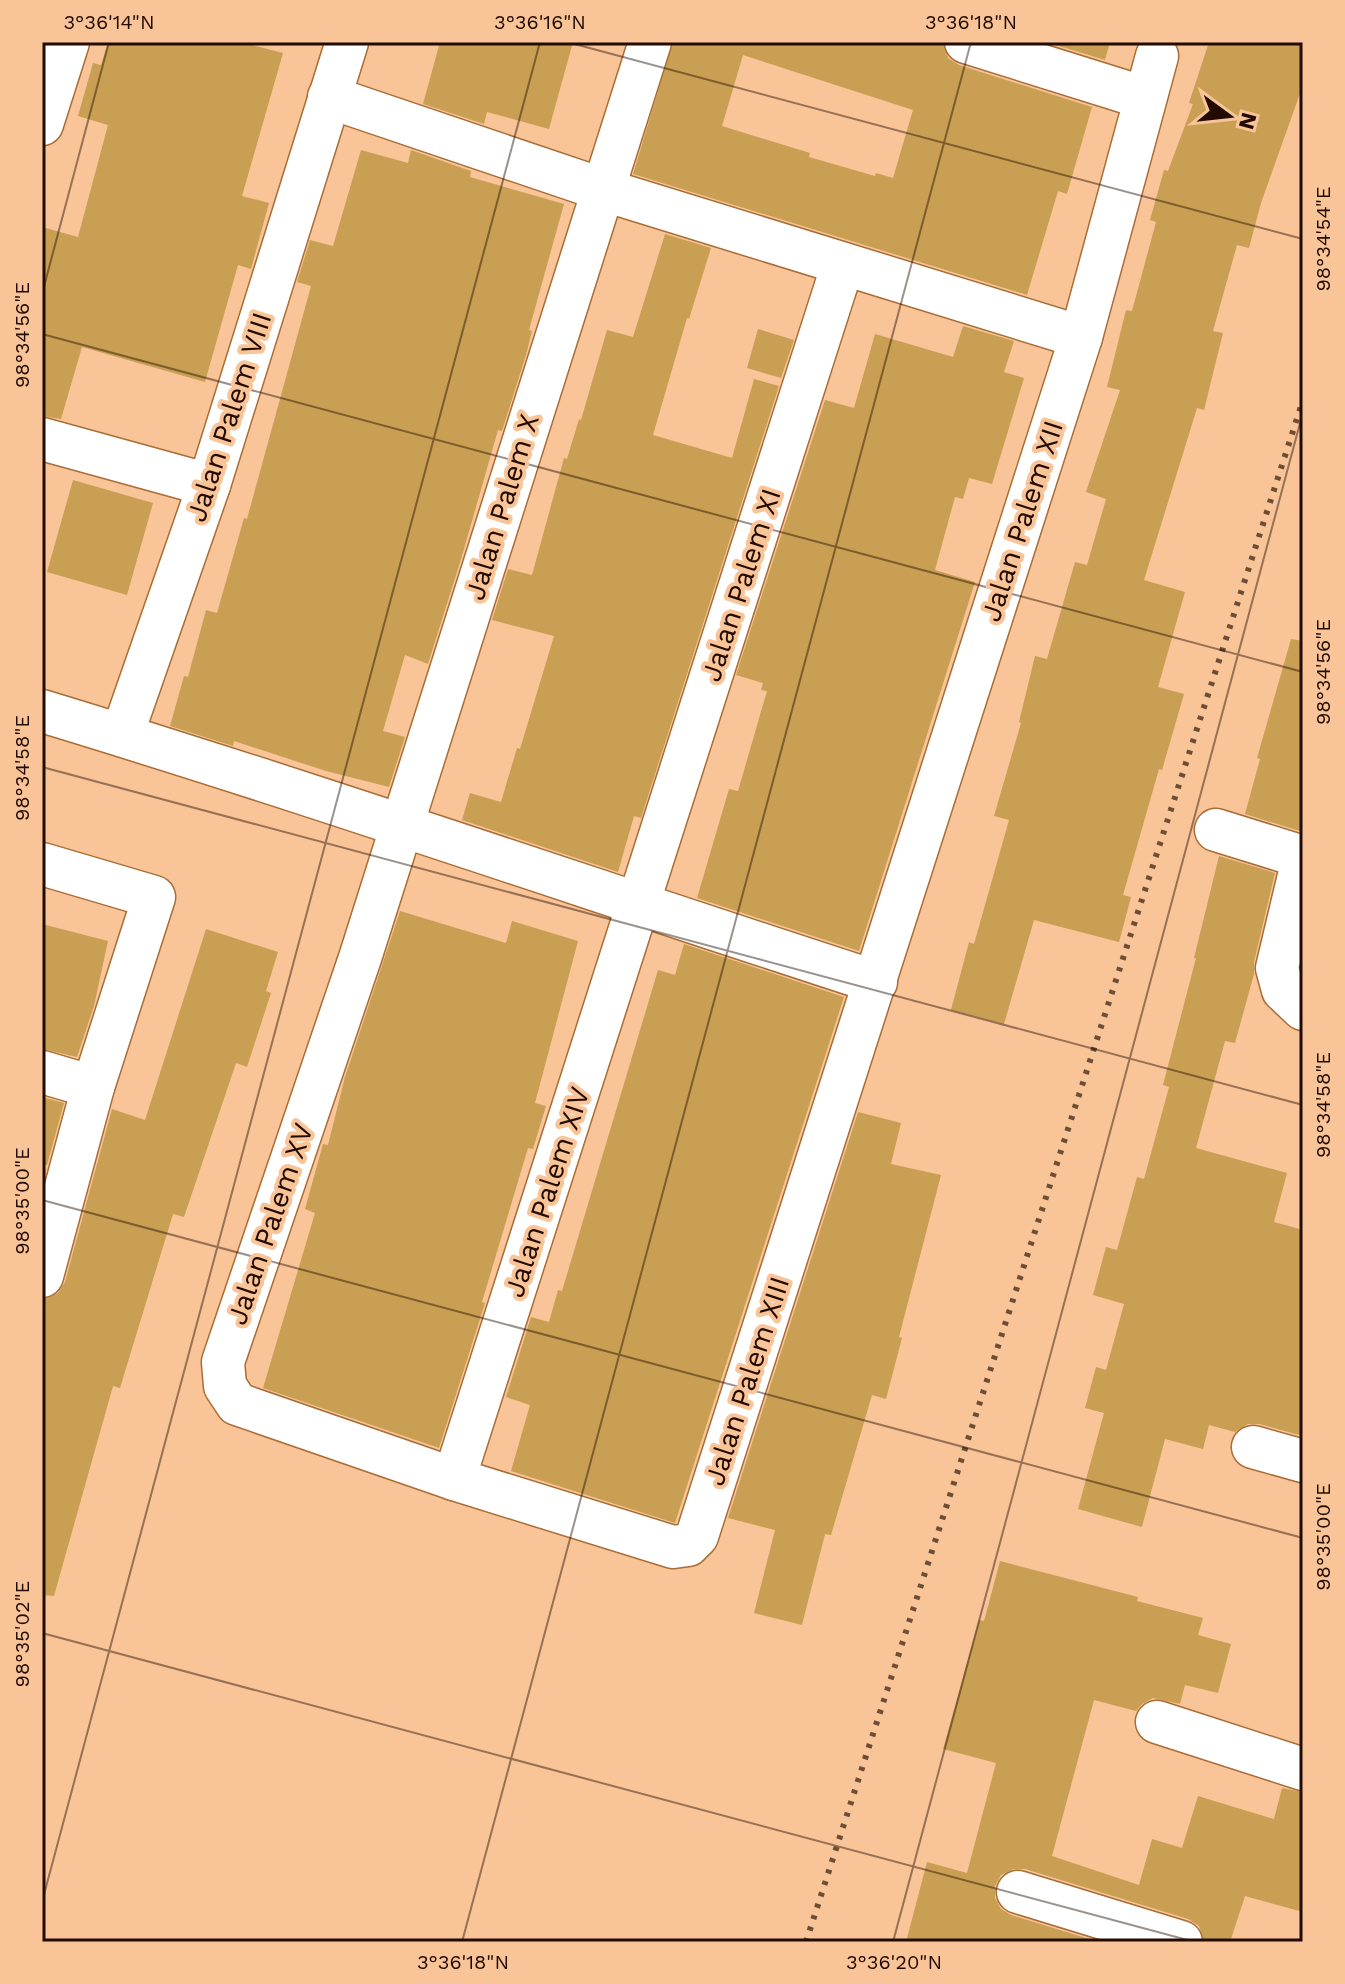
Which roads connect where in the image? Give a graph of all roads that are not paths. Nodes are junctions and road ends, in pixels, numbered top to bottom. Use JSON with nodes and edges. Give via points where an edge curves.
{"nodes":[{"id":1,"x":68,"y":42,"type":"edge"},
{"id":2,"x":347,"y":42,"type":"edge"},
{"id":3,"x":650,"y":42,"type":"edge"},
{"id":4,"x":966,"y":42,"type":"edge"},
{"id":5,"x":1157,"y":56,"type":"dead end"},
{"id":6,"x":329,"y":97,"type":"junction"},
{"id":7,"x":1145,"y":98,"type":"junction"},
{"id":8,"x":42,"y":124,"type":"edge"},
{"id":9,"x":601,"y":189,"type":"junction"},
{"id":10,"x":843,"y":264,"type":"junction"},
{"id":11,"x":1081,"y":337,"type":"junction"},
{"id":12,"x":42,"y":439,"type":"edge"},
{"id":13,"x":209,"y":485,"type":"junction"},
{"id":14,"x":42,"y":711,"type":"edge"},
{"id":15,"x":122,"y":735,"type":"junction"},
{"id":16,"x":403,"y":824,"type":"junction"},
{"id":17,"x":1216,"y":830,"type":"dead end"},
{"id":18,"x":1303,"y":858,"type":"edge"},
{"id":19,"x":42,"y":864,"type":"edge"},
{"id":20,"x":639,"y":906,"type":"junction"},
{"id":21,"x":876,"y":982,"type":"junction"},
{"id":22,"x":1303,"y":1009,"type":"edge"},
{"id":23,"x":42,"y":1072,"type":"edge"},
{"id":24,"x":93,"y":1087,"type":"junction"},
{"id":25,"x":42,"y":1276,"type":"edge"},
{"id":26,"x":1253,"y":1447,"type":"dead end"},
{"id":27,"x":1303,"y":1461,"type":"edge"},
{"id":28,"x":454,"y":1479,"type":"junction"},
{"id":29,"x":1157,"y":1722,"type":"dead end"},
{"id":30,"x":1303,"y":1769,"type":"edge"},
{"id":31,"x":1018,"y":1892,"type":"dead end"},
{"id":32,"x":1181,"y":1942,"type":"edge"}],
"edges":[{"from":1,"to":8,"type":"street"},
{"from":2,"to":6,"type":"street","name":"Jalan Palem VIII"},
{"from":3,"to":9,"type":"street","name":"Jalan Palem X"},
{"from":4,"to":7,"type":"street"},
{"from":5,"to":7,"type":"street","name":"Jalan Palem XII"},
{"from":6,"to":9,"type":"street"},
{"from":6,"to":13,"type":"street","name":"Jalan Palem VIII"},
{"from":7,"to":11,"type":"street","name":"Jalan Palem XII"},
{"from":9,"to":10,"type":"street"},
{"from":9,"to":16,"type":"street","name":"Jalan Palem X"},
{"from":10,"to":11,"type":"street"},
{"from":10,"to":20,"type":"street","name":"Jalan Palem XI"},
{"from":11,"to":21,"type":"street","name":"Jalan Palem XII"},
{"from":12,"to":13,"type":"street"},
{"from":13,"to":15,"type":"street","name":"Jalan Palem VIII"},
{"from":14,"to":15,"type":"street"},
{"from":15,"to":16,"type":"street"},
{"from":16,"to":20,"type":"street"},
{"from":16,"to":28,"type":"street","name":"Jalan Palem XV","via":[[223,1362],[225,1386],[237,1404]]},
{"from":17,"to":18,"type":"street"},
{"from":18,"to":22,"type":"street","via":[[1277,968],[1283,990]]},
{"from":19,"to":24,"type":"street","via":[[154,897]]},
{"from":20,"to":21,"type":"street"},
{"from":20,"to":28,"type":"street","name":"Jalan Palem XIV"},
{"from":21,"to":28,"type":"street","name":"Jalan Palem XIII","via":[[697,1536],[688,1545],[673,1547]]},
{"from":23,"to":24,"type":"street"},
{"from":24,"to":25,"type":"street"},
{"from":26,"to":27,"type":"street"},
{"from":29,"to":30,"type":"street"},
{"from":31,"to":32,"type":"street"}]}
